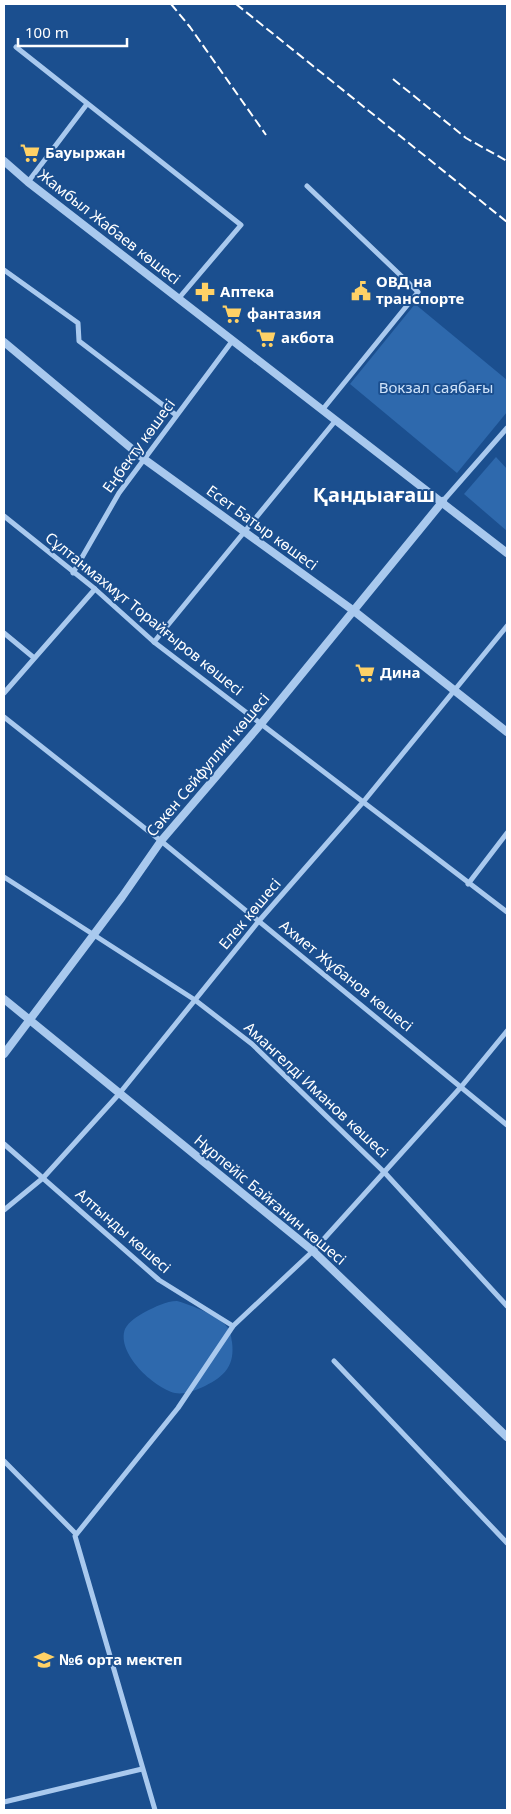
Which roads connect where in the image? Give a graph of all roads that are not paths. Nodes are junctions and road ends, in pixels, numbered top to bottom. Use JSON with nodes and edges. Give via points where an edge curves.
{"nodes":[{"id":1,"x":16,"y":47,"type":"dead end"},
{"id":2,"x":88,"y":104,"type":"junction"},
{"id":3,"x":4,"y":161,"type":"edge"},
{"id":4,"x":28,"y":182,"type":"junction"},
{"id":5,"x":307,"y":186,"type":"dead end"},
{"id":6,"x":4,"y":270,"type":"edge"},
{"id":7,"x":179,"y":298,"type":"junction"},
{"id":8,"x":232,"y":340,"type":"junction"},
{"id":9,"x":4,"y":342,"type":"edge"},
{"id":10,"x":323,"y":409,"type":"junction"},
{"id":11,"x":176,"y":415,"type":"junction"},
{"id":12,"x":336,"y":420,"type":"junction"},
{"id":13,"x":507,"y":428,"type":"edge"},
{"id":14,"x":144,"y":459,"type":"junction"},
{"id":15,"x":443,"y":501,"type":"junction"},
{"id":16,"x":4,"y":516,"type":"edge"},
{"id":17,"x":244,"y":533,"type":"junction"},
{"id":18,"x":507,"y":553,"type":"edge"},
{"id":19,"x":73,"y":573,"type":"junction"},
{"id":20,"x":95,"y":589,"type":"junction"},
{"id":21,"x":354,"y":611,"type":"junction"},
{"id":22,"x":507,"y":626,"type":"edge"},
{"id":23,"x":4,"y":633,"type":"edge"},
{"id":24,"x":154,"y":642,"type":"junction"},
{"id":25,"x":33,"y":657,"type":"junction"},
{"id":26,"x":455,"y":691,"type":"junction"},
{"id":27,"x":4,"y":693,"type":"edge"},
{"id":28,"x":4,"y":717,"type":"edge"},
{"id":29,"x":261,"y":724,"type":"junction"},
{"id":30,"x":507,"y":732,"type":"edge"},
{"id":31,"x":364,"y":801,"type":"junction"},
{"id":32,"x":507,"y":833,"type":"edge"},
{"id":33,"x":161,"y":841,"type":"junction"},
{"id":34,"x":4,"y":877,"type":"edge"},
{"id":35,"x":468,"y":884,"type":"junction"},
{"id":36,"x":507,"y":912,"type":"edge"},
{"id":37,"x":258,"y":922,"type":"junction"},
{"id":38,"x":94,"y":934,"type":"junction"},
{"id":39,"x":4,"y":999,"type":"edge"},
{"id":40,"x":195,"y":1000,"type":"junction"},
{"id":41,"x":30,"y":1020,"type":"junction"},
{"id":42,"x":507,"y":1031,"type":"edge"},
{"id":43,"x":4,"y":1054,"type":"edge"},
{"id":44,"x":461,"y":1087,"type":"junction"},
{"id":45,"x":119,"y":1094,"type":"junction"},
{"id":46,"x":507,"y":1125,"type":"edge"},
{"id":47,"x":4,"y":1144,"type":"edge"},
{"id":48,"x":385,"y":1172,"type":"junction"},
{"id":49,"x":43,"y":1178,"type":"junction"},
{"id":50,"x":4,"y":1210,"type":"edge"},
{"id":51,"x":313,"y":1251,"type":"junction"},
{"id":52,"x":507,"y":1306,"type":"edge"},
{"id":53,"x":233,"y":1326,"type":"junction"},
{"id":54,"x":334,"y":1361,"type":"dead end"},
{"id":55,"x":507,"y":1437,"type":"edge"},
{"id":56,"x":4,"y":1461,"type":"edge"},
{"id":57,"x":76,"y":1534,"type":"junction"},
{"id":58,"x":507,"y":1541,"type":"edge"},
{"id":59,"x":142,"y":1769,"type":"junction"},
{"id":60,"x":4,"y":1802,"type":"edge"},
{"id":61,"x":155,"y":1810,"type":"edge"}],
"edges":[{"from":1,"to":2,"type":"street"},
{"from":2,"to":4,"type":"street"},
{"from":2,"to":7,"type":"street","via":[[241,225]]},
{"from":3,"to":4,"type":"street","name":"Жамбыл Жабаев көшесі"},
{"from":4,"to":7,"type":"street","name":"Жамбыл Жабаев көшесі"},
{"from":5,"to":10,"type":"street","via":[[418,292]]},
{"from":6,"to":11,"type":"street","via":[[78,323],[79,341]]},
{"from":7,"to":8,"type":"street","name":"Жамбыл Жабаев көшесі"},
{"from":8,"to":10,"type":"street","name":"Жамбыл Жабаев көшесі"},
{"from":8,"to":11,"type":"street","name":"Еңбекту көшесі"},
{"from":9,"to":14,"type":"street","name":"Есет Батыр көшесі"},
{"from":10,"to":12,"type":"street","name":"Жамбыл Жабаев көшесі"},
{"from":11,"to":14,"type":"street","name":"Еңбекту көшесі"},
{"from":12,"to":15,"type":"street","name":"Жамбыл Жабаев көшесі"},
{"from":12,"to":17,"type":"street"},
{"from":13,"to":15,"type":"street"},
{"from":14,"to":17,"type":"street","name":"Есет Батыр көшесі"},
{"from":14,"to":19,"type":"street","name":"Еңбекту көшесі","via":[[119,493]]},
{"from":15,"to":18,"type":"street","name":"Жамбыл Жабаев көшесі"},
{"from":15,"to":21,"type":"street","name":"Сәкен Сейфуллин көшесі"},
{"from":16,"to":19,"type":"street","name":"Сұлтанмахмұт Торайғыров көшесі"},
{"from":17,"to":21,"type":"street","name":"Есет Батыр көшесі"},
{"from":17,"to":24,"type":"street"},
{"from":19,"to":20,"type":"street","name":"Сұлтанмахмұт Торайғыров көшесі"},
{"from":20,"to":24,"type":"street","name":"Сұлтанмахмұт Торайғыров көшесі"},
{"from":20,"to":25,"type":"street"},
{"from":21,"to":26,"type":"street","name":"Есет Батыр көшесі"},
{"from":21,"to":29,"type":"street","name":"Сәкен Сейфуллин көшесі"},
{"from":22,"to":26,"type":"street","name":"Елек көшесі"},
{"from":23,"to":25,"type":"street"},
{"from":24,"to":29,"type":"street","name":"Сұлтанмахмұт Торайғыров көшесі"},
{"from":25,"to":27,"type":"street"},
{"from":26,"to":30,"type":"street","name":"Есет Батыр көшесі"},
{"from":26,"to":31,"type":"street","name":"Елек көшесі"},
{"from":28,"to":33,"type":"street","name":"Ахмет Жұбанов көшесі"},
{"from":29,"to":31,"type":"street","name":"Сұлтанмахмұт Торайғыров көшесі"},
{"from":29,"to":33,"type":"street","name":"Сәкен Сейфуллин көшесі"},
{"from":31,"to":35,"type":"street","name":"Сұлтанмахмұт Торайғыров көшесі"},
{"from":31,"to":37,"type":"street","name":"Елек көшесі"},
{"from":32,"to":35,"type":"street"},
{"from":33,"to":37,"type":"street","name":"Ахмет Жұбанов көшесі"},
{"from":33,"to":38,"type":"street","name":"Сәкен Сейфуллин көшесі"},
{"from":34,"to":38,"type":"street","name":"Амангелді Иманов көшесі"},
{"from":35,"to":36,"type":"street","name":"Сұлтанмахмұт Торайғыров көшесі"},
{"from":37,"to":40,"type":"street","name":"Елек көшесі"},
{"from":37,"to":44,"type":"street","name":"Ахмет Жұбанов көшесі"},
{"from":38,"to":40,"type":"street","name":"Амангелді Иманов көшесі"},
{"from":38,"to":41,"type":"street","name":"Сәкен Сейфуллин көшесі"},
{"from":39,"to":41,"type":"street","name":"Нұрпейіс Байғанин көшесі"},
{"from":40,"to":45,"type":"street","name":"Елек көшесі"},
{"from":40,"to":48,"type":"street","name":"Амангелді Иманов көшесі","via":[[252,1044]]},
{"from":41,"to":43,"type":"street","name":"Сәкен Сейфуллин көшесі"},
{"from":41,"to":45,"type":"street","name":"Нұрпейіс Байғанин көшесі"},
{"from":42,"to":44,"type":"street"},
{"from":44,"to":46,"type":"street","name":"Ахмет Жұбанов көшесі"},
{"from":44,"to":48,"type":"street"},
{"from":45,"to":49,"type":"street","name":"Елек көшесі"},
{"from":45,"to":51,"type":"street","name":"Нұрпейіс Байғанин көшесі"},
{"from":47,"to":49,"type":"street","name":"Алтынды көшесі"},
{"from":48,"to":51,"type":"street"},
{"from":48,"to":52,"type":"street","name":"Амангелді Иманов көшесі"},
{"from":49,"to":50,"type":"street","name":"Елек көшесі"},
{"from":49,"to":53,"type":"street","name":"Алтынды көшесі","via":[[159,1280]]},
{"from":51,"to":53,"type":"street"},
{"from":51,"to":55,"type":"street","name":"Нұрпейіс Байғанин көшесі"},
{"from":53,"to":57,"type":"street","via":[[178,1408]]},
{"from":54,"to":58,"type":"street"},
{"from":56,"to":57,"type":"street"},
{"from":57,"to":59,"type":"street"},
{"from":59,"to":60,"type":"street"},
{"from":59,"to":61,"type":"street"}]}
